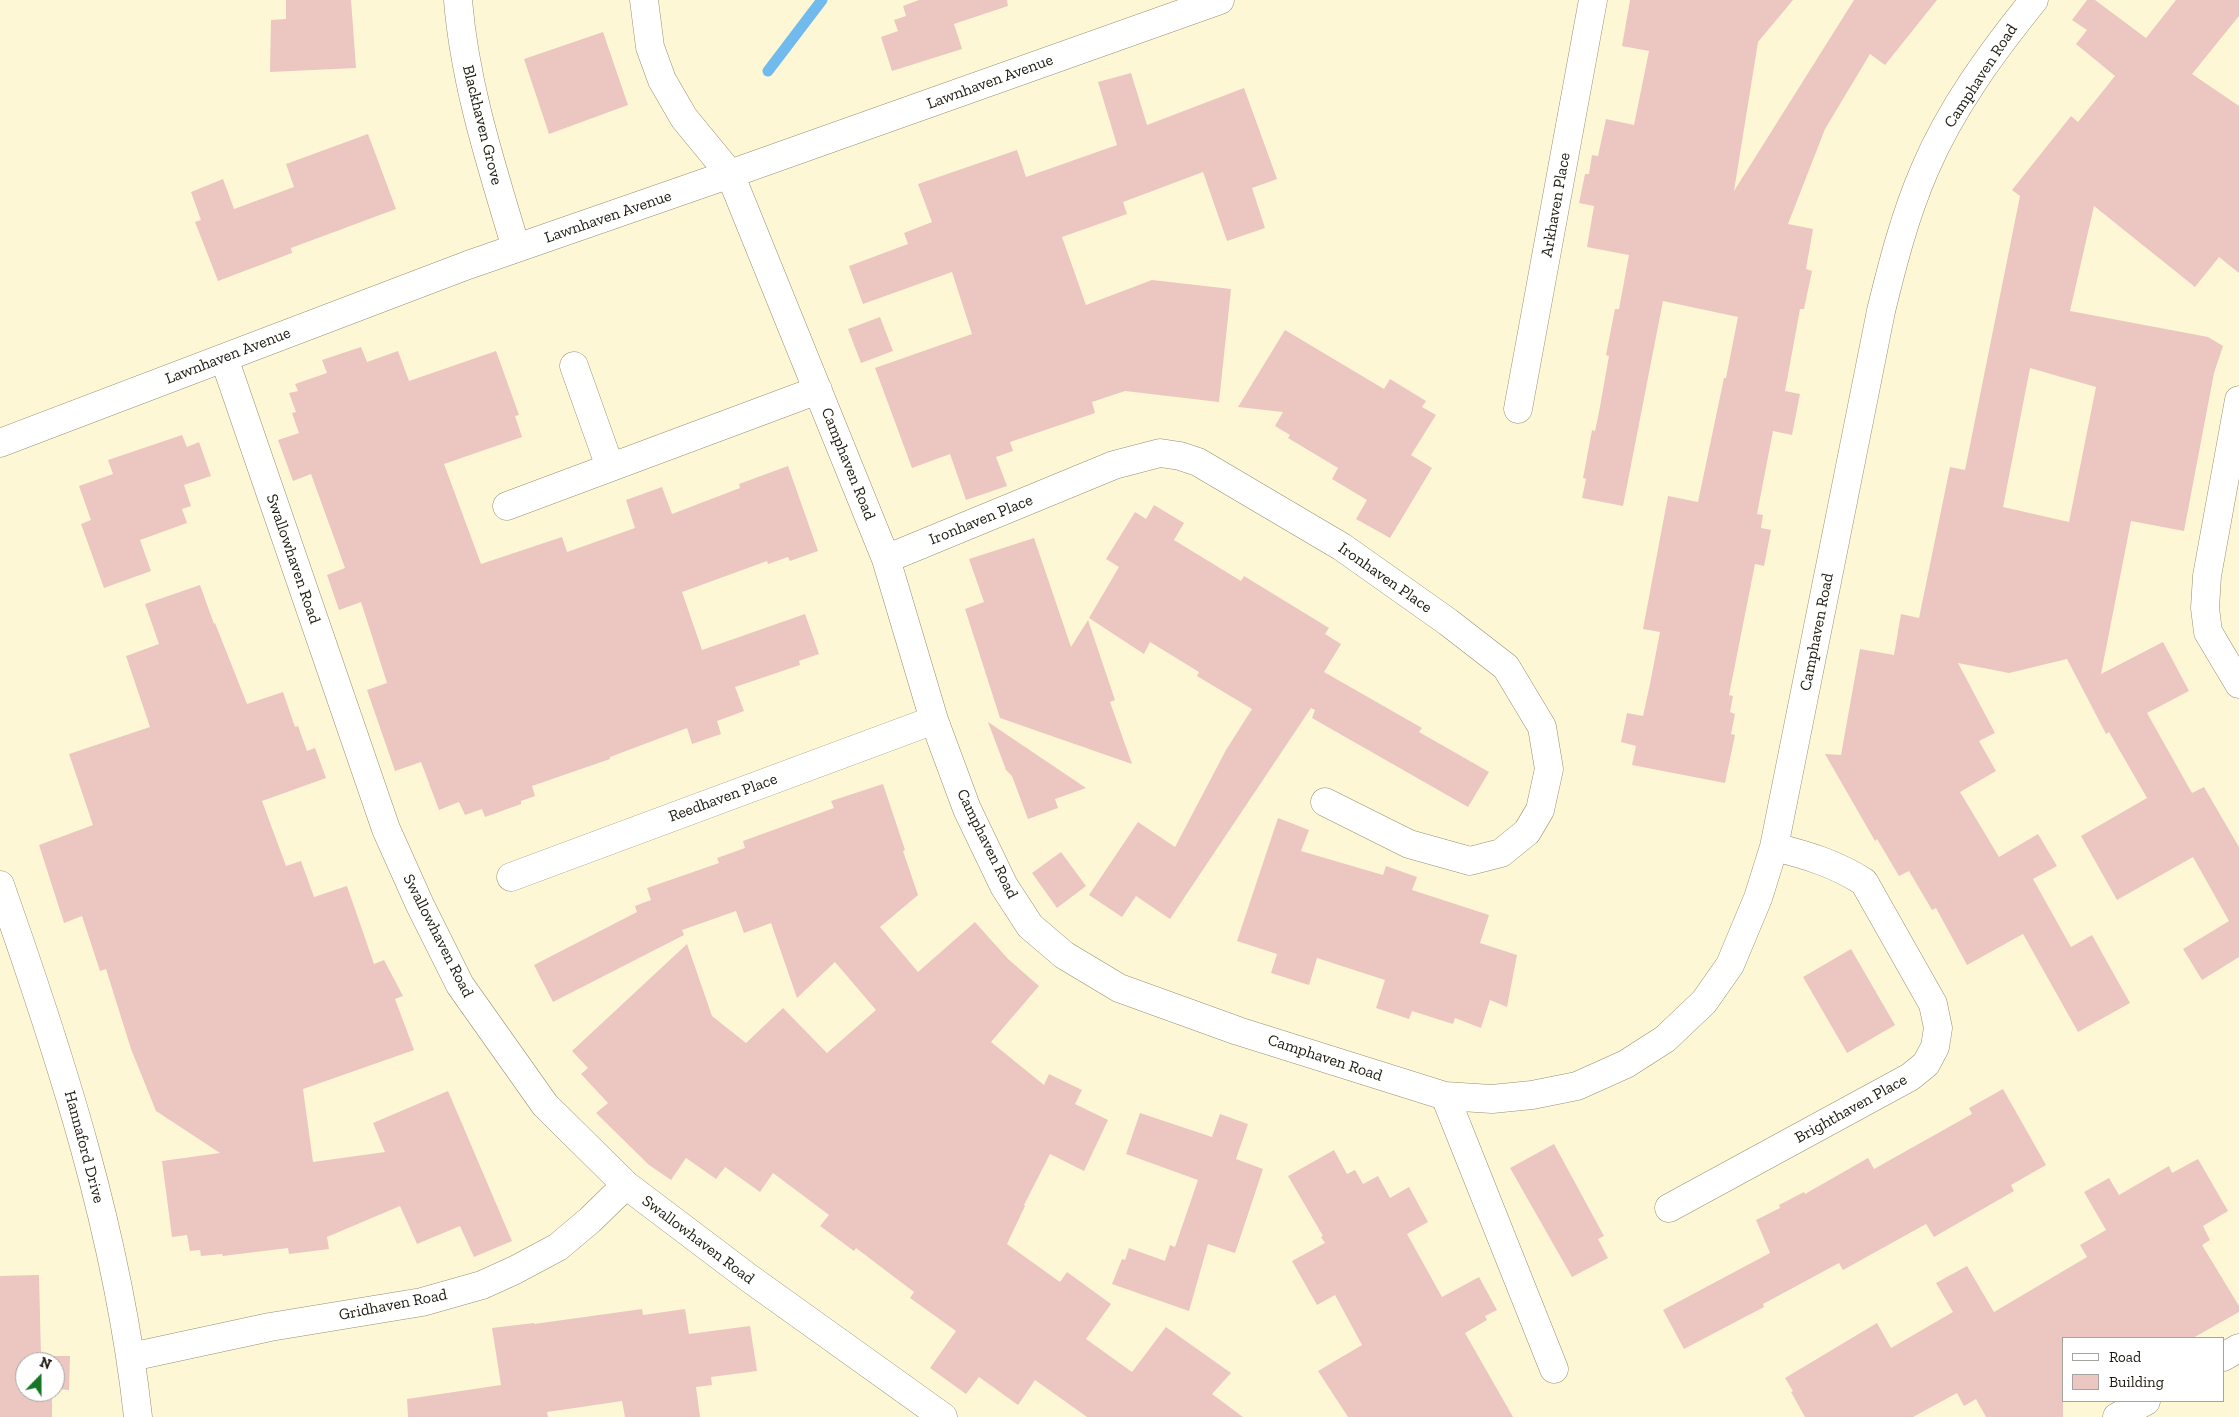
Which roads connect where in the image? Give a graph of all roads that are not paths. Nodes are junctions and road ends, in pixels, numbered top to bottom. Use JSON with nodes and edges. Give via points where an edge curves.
{"nodes":[{"id":1,"x":458,"y":0,"type":"edge"},
{"id":2,"x":644,"y":0,"type":"edge"},
{"id":3,"x":1220,"y":0,"type":"edge"},
{"id":4,"x":1593,"y":0,"type":"edge"},
{"id":5,"x":2034,"y":0,"type":"edge"},
{"id":6,"x":730,"y":174,"type":"junction"},
{"id":7,"x":516,"y":248,"type":"junction"},
{"id":8,"x":224,"y":358,"type":"junction"},
{"id":9,"x":574,"y":366,"type":"dead end"},
{"id":10,"x":818,"y":390,"type":"junction"},
{"id":11,"x":2239,"y":400,"type":"edge"},
{"id":12,"x":1518,"y":409,"type":"dead end"},
{"id":13,"x":0,"y":442,"type":"edge"},
{"id":14,"x":610,"y":467,"type":"junction"},
{"id":15,"x":507,"y":506,"type":"dead end"},
{"id":16,"x":886,"y":559,"type":"junction"},
{"id":17,"x":2239,"y":684,"type":"edge"},
{"id":18,"x":934,"y":720,"type":"junction"},
{"id":19,"x":1325,"y":802,"type":"dead end"},
{"id":20,"x":1774,"y":847,"type":"junction"},
{"id":21,"x":511,"y":877,"type":"dead end"},
{"id":22,"x":0,"y":884,"type":"edge"},
{"id":23,"x":1445,"y":1096,"type":"junction"},
{"id":24,"x":626,"y":1185,"type":"junction"},
{"id":25,"x":1669,"y":1208,"type":"dead end"},
{"id":26,"x":2239,"y":1348,"type":"edge"},
{"id":27,"x":2224,"y":1356,"type":"edge"},
{"id":28,"x":131,"y":1357,"type":"junction"},
{"id":29,"x":1554,"y":1370,"type":"dead end"},
{"id":30,"x":2144,"y":1402,"type":"edge"},
{"id":31,"x":138,"y":1417,"type":"edge"},
{"id":32,"x":943,"y":1417,"type":"edge"},
{"id":33,"x":2117,"y":1417,"type":"edge"}],
"edges":[{"from":1,"to":7,"type":"street","name":"Blackhaven Grove","via":[[460,34],[474,104]]},
{"from":2,"to":6,"type":"street","name":"Camphaven Road","via":[[650,46],[662,80],[684,118]]},
{"from":3,"to":6,"type":"street","name":"Lawnhaven Avenue"},
{"from":4,"to":12,"type":"street","name":"Arkhaven Place"},
{"from":5,"to":20,"type":"street","name":"Camphaven Road","via":[[1957,107],[1925,168],[1899,236],[1881,311]]},
{"from":6,"to":7,"type":"street","name":"Lawnhaven Avenue"},
{"from":6,"to":10,"type":"street","name":"Camphaven Road"},
{"from":7,"to":8,"type":"street","name":"Lawnhaven Avenue"},
{"from":8,"to":13,"type":"street","name":"Lawnhaven Avenue"},
{"from":8,"to":24,"type":"street","name":"Swallowhaven Road","via":[[386,829],[420,905],[460,985],[545,1105]]},
{"from":9,"to":14,"type":"street"},
{"from":10,"to":14,"type":"street","name":"Camphaven Road"},
{"from":10,"to":16,"type":"street","name":"Camphaven Road"},
{"from":11,"to":17,"type":"street","via":[[2206,576],[2205,608],[2208,632]]},
{"from":14,"to":15,"type":"street","name":"Camphaven Road"},
{"from":16,"to":18,"type":"street","name":"Camphaven Road"},
{"from":16,"to":19,"type":"street","name":"Ironhaven Place","via":[[1114,465],[1160,453],[1198,462],[1342,547],[1448,622],[1506,668],[1542,728],[1549,770],[1540,810],[1527,832],[1501,853],[1470,861],[1409,844]]},
{"from":18,"to":21,"type":"street","name":"Reedhaven Place"},
{"from":18,"to":23,"type":"street","name":"Camphaven Road","via":[[967,809],[1004,886],[1030,926],[1064,955],[1118,988],[1238,1031]]},
{"from":20,"to":23,"type":"street","name":"Camphaven Road","via":[[1758,898],[1730,965],[1704,1002],[1666,1039],[1626,1064],[1577,1086],[1492,1099]]},
{"from":20,"to":25,"type":"street","name":"Brighthaven Place","via":[[1810,855],[1846,870],[1864,882],[1933,1004],[1938,1028],[1935,1047],[1926,1064],[1910,1078]]},
{"from":22,"to":28,"type":"street","name":"Hannaford Drive","via":[[39,995],[86,1150],[114,1265]]},
{"from":23,"to":29,"type":"street"},
{"from":24,"to":28,"type":"street","name":"Gridhaven Road","via":[[558,1247],[482,1285],[422,1302],[270,1326]]},
{"from":24,"to":32,"type":"street","name":"Swallowhaven Road","via":[[748,1278]]},
{"from":26,"to":27,"type":"street"},
{"from":28,"to":31,"type":"street","name":"Hannaford Drive"},
{"from":30,"to":33,"type":"street"}]}
